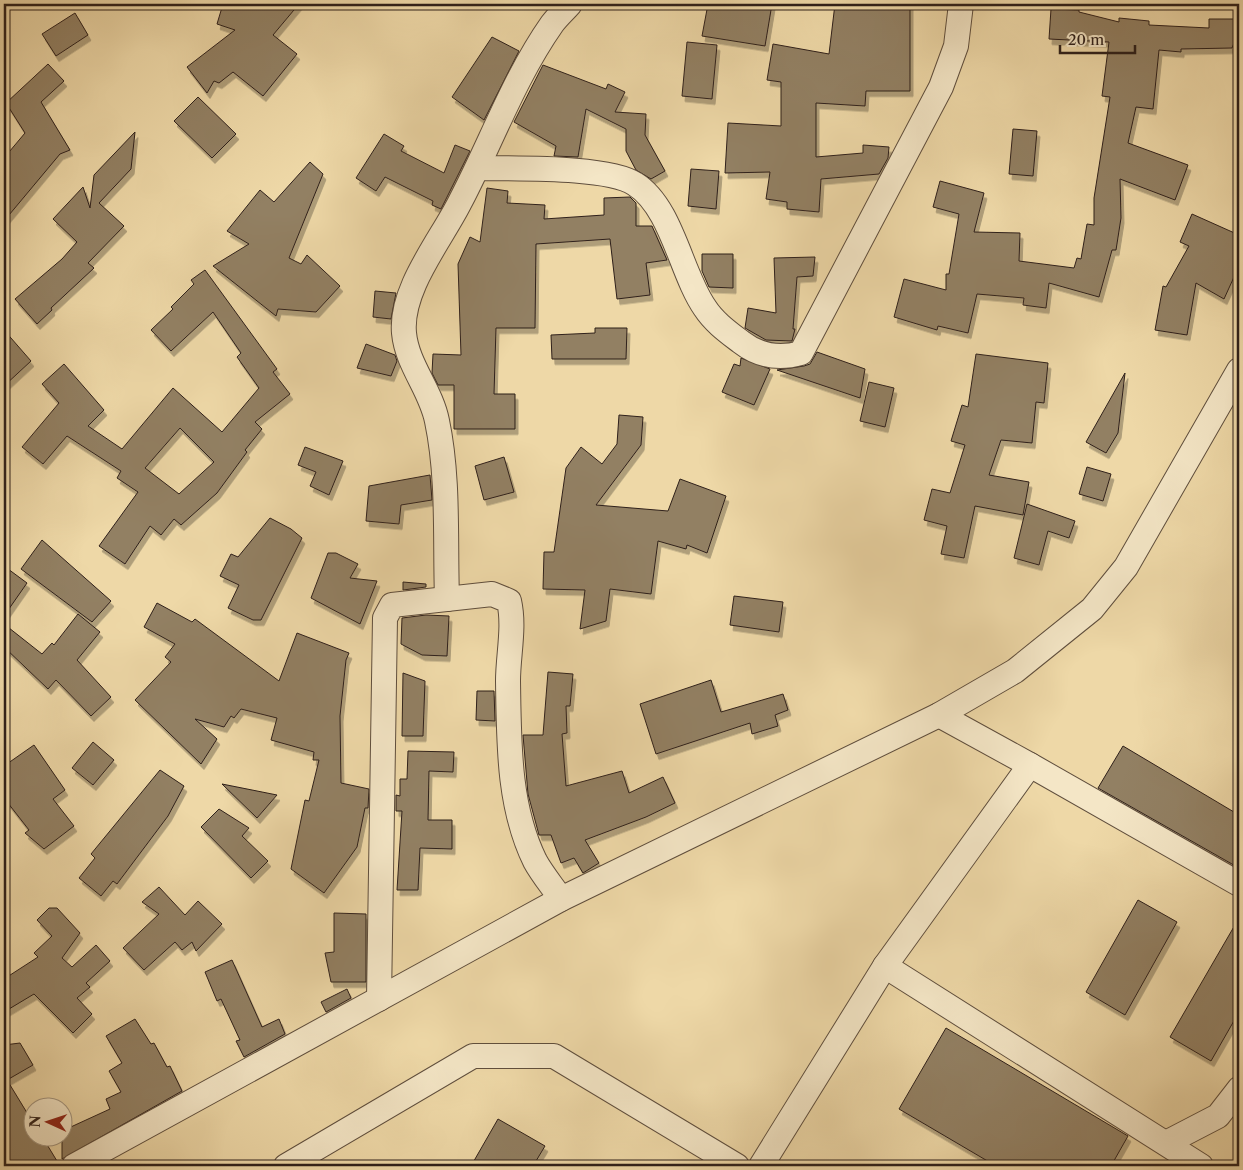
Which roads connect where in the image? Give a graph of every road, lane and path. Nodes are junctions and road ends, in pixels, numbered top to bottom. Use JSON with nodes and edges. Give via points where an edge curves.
{"nodes":[{"id":1,"x":570,"y":4,"type":"edge"},
{"id":2,"x":961,"y":4,"type":"edge"},
{"id":3,"x":478,"y":168,"type":"junction"},
{"id":4,"x":1239,"y":370,"type":"edge"},
{"id":5,"x":447,"y":599,"type":"junction"},
{"id":6,"x":939,"y":715,"type":"junction"},
{"id":7,"x":1030,"y":764,"type":"junction"},
{"id":8,"x":1239,"y":884,"type":"edge"},
{"id":9,"x":561,"y":899,"type":"junction"},
{"id":10,"x":885,"y":966,"type":"junction"},
{"id":11,"x":379,"y":1000,"type":"junction"},
{"id":12,"x":1239,"y":1089,"type":"edge"},
{"id":13,"x":1166,"y":1143,"type":"junction"},
{"id":14,"x":74,"y":1166,"type":"edge"},
{"id":15,"x":286,"y":1166,"type":"edge"},
{"id":16,"x":737,"y":1166,"type":"edge"},
{"id":17,"x":761,"y":1166,"type":"edge"},
{"id":18,"x":1201,"y":1166,"type":"edge"}],
"edges":[{"from":1,"to":3,"type":"street","via":[[551,25],[534,55]]},
{"from":2,"to":3,"type":"street","via":[[956,46],[941,87],[801,353],[789,357],[769,356],[747,346],[723,329],[705,309],[694,290],[670,229],[649,197],[635,183],[609,175],[577,171]]},
{"from":3,"to":5,"type":"street","via":[[408,296],[404,315],[404,332],[413,368],[437,419],[443,468]]},
{"from":4,"to":6,"type":"street","via":[[1126,567],[1092,609],[1015,671]]},
{"from":5,"to":9,"type":"street","via":[[492,594],[509,602],[512,614],[509,742],[516,802],[525,839],[536,864]]},
{"from":5,"to":11,"type":"street","via":[[395,604],[388,608],[386,618]]},
{"from":6,"to":7,"type":"street"},
{"from":6,"to":9,"type":"street"},
{"from":7,"to":8,"type":"street"},
{"from":7,"to":10,"type":"street"},
{"from":9,"to":11,"type":"street"},
{"from":10,"to":13,"type":"street"},
{"from":10,"to":17,"type":"street"},
{"from":11,"to":14,"type":"street"},
{"from":12,"to":13,"type":"street","via":[[1218,1116]]},
{"from":13,"to":18,"type":"street"},
{"from":15,"to":16,"type":"street","via":[[473,1056],[554,1056]]}]}
